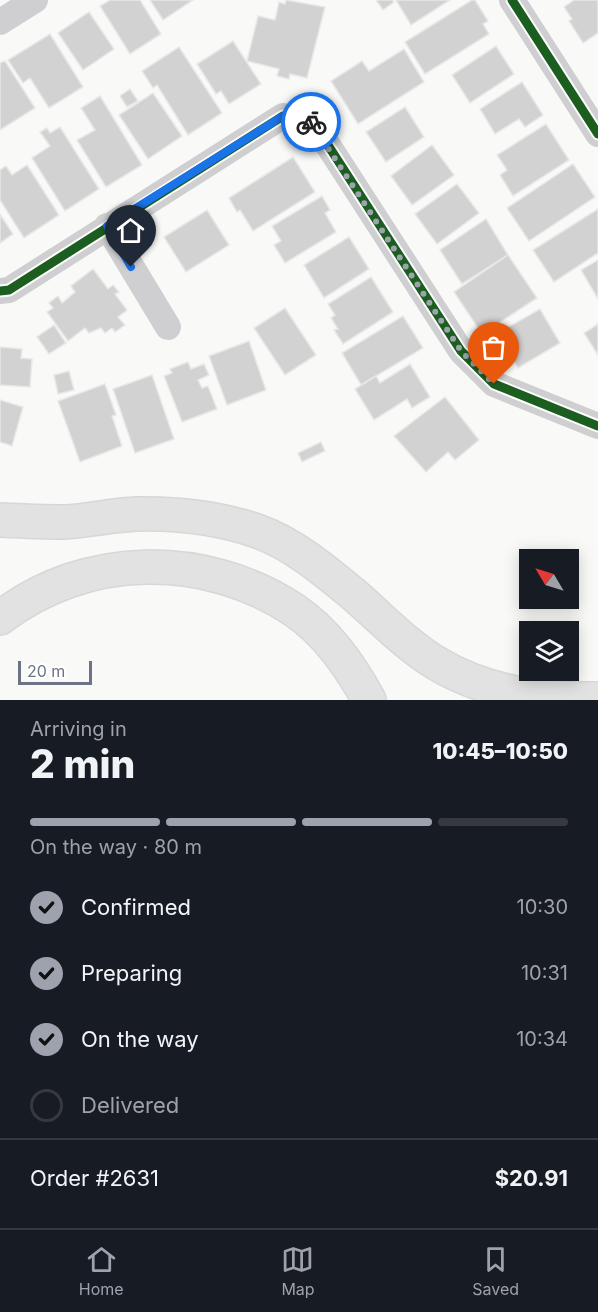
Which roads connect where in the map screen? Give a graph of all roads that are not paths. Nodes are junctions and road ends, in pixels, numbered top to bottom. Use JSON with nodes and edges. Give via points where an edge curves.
{"nodes":[{"id":1,"x":35,"y":0,"type":"edge"},
{"id":2,"x":512,"y":0,"type":"edge"},
{"id":3,"x":0,"y":22,"type":"edge"},
{"id":4,"x":598,"y":134,"type":"edge"},
{"id":5,"x":107,"y":226,"type":"junction"},
{"id":6,"x":0,"y":291,"type":"edge"},
{"id":7,"x":168,"y":327,"type":"dead end"},
{"id":8,"x":598,"y":426,"type":"edge"},
{"id":9,"x":0,"y":520,"type":"edge"},
{"id":10,"x":0,"y":618,"type":"edge"},
{"id":11,"x":598,"y":699,"type":"edge"},
{"id":12,"x":369,"y":700,"type":"edge"}],
"edges":[{"from":1,"to":3,"type":"street"},
{"from":2,"to":4,"type":"street"},
{"from":5,"to":6,"type":"street","via":[[9,290]]},
{"from":5,"to":7,"type":"street"},
{"from":5,"to":8,"type":"street","via":[[283,116],[313,122],[461,351],[494,384]]},
{"from":9,"to":11,"type":"highway","via":[[66,522],[170,514],[205,518],[259,532],[301,554],[417,649],[461,676],[538,699]]},
{"from":10,"to":12,"type":"highway","via":[[28,598],[91,574],[125,567],[189,569],[260,591],[295,611],[342,656]]}]}
